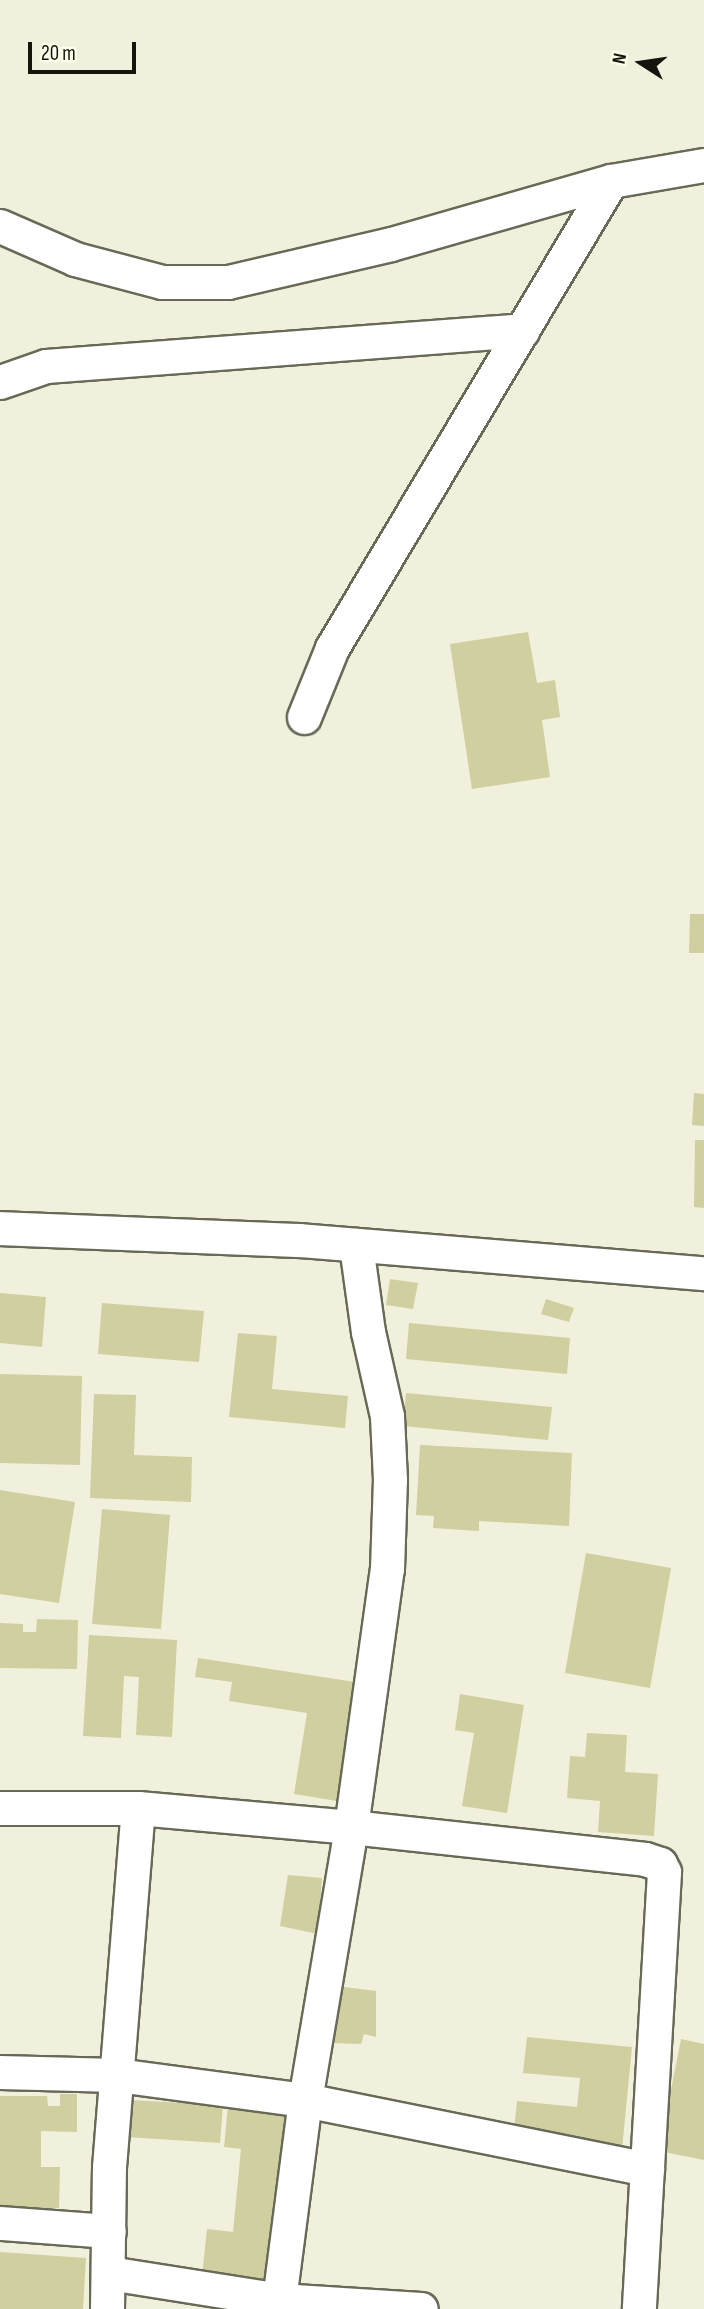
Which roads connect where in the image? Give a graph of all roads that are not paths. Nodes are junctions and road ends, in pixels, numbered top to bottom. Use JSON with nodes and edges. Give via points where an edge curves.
{"nodes":[{"id":1,"x":704,"y":165,"type":"edge"},
{"id":2,"x":611,"y":181,"type":"junction"},
{"id":3,"x":0,"y":226,"type":"edge"},
{"id":4,"x":523,"y":330,"type":"junction"},
{"id":5,"x":0,"y":382,"type":"edge"},
{"id":6,"x":304,"y":717,"type":"dead end"},
{"id":7,"x":0,"y":1228,"type":"edge"},
{"id":8,"x":356,"y":1245,"type":"junction"},
{"id":9,"x":704,"y":1273,"type":"edge"},
{"id":10,"x":0,"y":1808,"type":"edge"},
{"id":11,"x":138,"y":1808,"type":"junction"},
{"id":12,"x":351,"y":1827,"type":"junction"},
{"id":13,"x":0,"y":2071,"type":"edge"},
{"id":14,"x":117,"y":2075,"type":"junction"},
{"id":15,"x":305,"y":2100,"type":"junction"},
{"id":16,"x":647,"y":2169,"type":"junction"},
{"id":17,"x":0,"y":2223,"type":"edge"},
{"id":18,"x":109,"y":2231,"type":"junction"},
{"id":19,"x":109,"y":2273,"type":"junction"},
{"id":20,"x":279,"y":2300,"type":"junction"},
{"id":21,"x":107,"y":2309,"type":"edge"},
{"id":22,"x":416,"y":2309,"type":"edge"},
{"id":23,"x":639,"y":2309,"type":"edge"}],
"edges":[{"from":1,"to":2,"type":"street"},
{"from":2,"to":3,"type":"street","via":[[391,244],[228,282],[162,282],[75,259]]},
{"from":2,"to":4,"type":"street"},
{"from":4,"to":5,"type":"street","via":[[46,366]]},
{"from":4,"to":6,"type":"street","via":[[332,648]]},
{"from":7,"to":8,"type":"street"},
{"from":8,"to":9,"type":"street"},
{"from":8,"to":12,"type":"street","via":[[368,1332],[387,1416],[390,1480],[387,1569]]},
{"from":10,"to":11,"type":"street"},
{"from":11,"to":12,"type":"street"},
{"from":11,"to":14,"type":"street"},
{"from":12,"to":15,"type":"street"},
{"from":12,"to":16,"type":"street","via":[[645,1858],[660,1864],[664,1872]]},
{"from":13,"to":14,"type":"street"},
{"from":14,"to":15,"type":"street"},
{"from":14,"to":18,"type":"street"},
{"from":15,"to":16,"type":"street"},
{"from":15,"to":20,"type":"street"},
{"from":16,"to":23,"type":"street"},
{"from":17,"to":18,"type":"street"},
{"from":18,"to":19,"type":"street"},
{"from":19,"to":20,"type":"street"},
{"from":19,"to":21,"type":"street"},
{"from":20,"to":22,"type":"street"}]}
